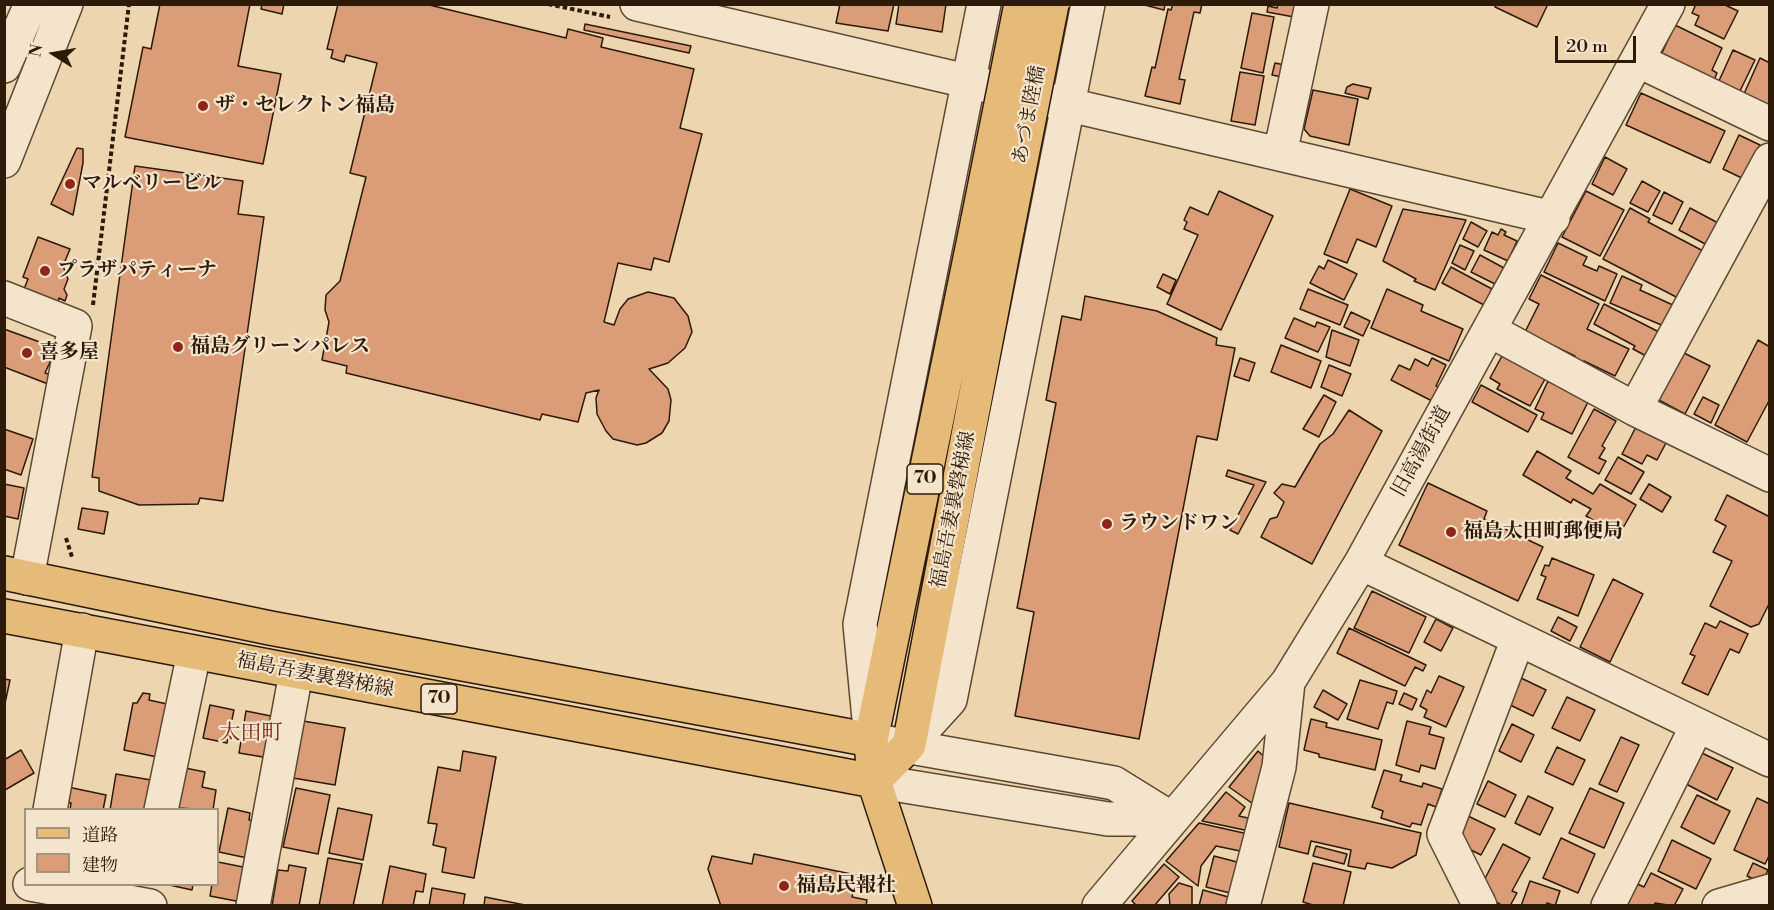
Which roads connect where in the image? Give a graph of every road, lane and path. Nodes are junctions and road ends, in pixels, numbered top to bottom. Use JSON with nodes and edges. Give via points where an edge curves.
{"nodes":[{"id":1,"x":31,"y":4,"type":"edge"},
{"id":2,"x":66,"y":4,"type":"edge"},
{"id":3,"x":638,"y":4,"type":"edge"},
{"id":4,"x":984,"y":4,"type":"edge"},
{"id":5,"x":1021,"y":4,"type":"edge"},
{"id":6,"x":1052,"y":4,"type":"edge"},
{"id":7,"x":1088,"y":4,"type":"edge"},
{"id":8,"x":1312,"y":4,"type":"edge"},
{"id":9,"x":1668,"y":4,"type":"edge"},
{"id":10,"x":1639,"y":61,"type":"junction"},
{"id":11,"x":4,"y":66,"type":"edge"},
{"id":12,"x":969,"y":81,"type":"junction"},
{"id":13,"x":1070,"y":105,"type":"junction"},
{"id":14,"x":1770,"y":124,"type":"edge"},
{"id":15,"x":1280,"y":154,"type":"junction"},
{"id":16,"x":1770,"y":160,"type":"edge"},
{"id":17,"x":4,"y":161,"type":"edge"},
{"id":18,"x":1553,"y":218,"type":"junction"},
{"id":19,"x":993,"y":222,"type":"junction"},
{"id":20,"x":4,"y":298,"type":"edge"},
{"id":21,"x":1491,"y":331,"type":"junction"},
{"id":22,"x":1635,"y":409,"type":"junction"},
{"id":23,"x":1770,"y":475,"type":"edge"},
{"id":24,"x":1361,"y":563,"type":"junction"},
{"id":25,"x":16,"y":576,"type":"edge"},
{"id":26,"x":4,"y":616,"type":"edge"},
{"id":27,"x":82,"y":630,"type":"junction"},
{"id":28,"x":1518,"y":639,"type":"junction"},
{"id":29,"x":194,"y":653,"type":"junction"},
{"id":30,"x":296,"y":673,"type":"junction"},
{"id":31,"x":1288,"y":682,"type":"junction"},
{"id":32,"x":1697,"y":726,"type":"junction"},
{"id":33,"x":871,"y":740,"type":"junction"},
{"id":34,"x":909,"y":744,"type":"junction"},
{"id":35,"x":1770,"y":760,"type":"edge"},
{"id":36,"x":874,"y":780,"type":"junction"},
{"id":37,"x":50,"y":808,"type":"edge"},
{"id":38,"x":161,"y":808,"type":"edge"},
{"id":39,"x":1172,"y":819,"type":"junction"},
{"id":40,"x":4,"y":880,"type":"edge"},
{"id":41,"x":32,"y":889,"type":"edge"},
{"id":42,"x":1770,"y":891,"type":"edge"},
{"id":43,"x":144,"y":900,"type":"edge"},
{"id":44,"x":253,"y":906,"type":"edge"},
{"id":45,"x":915,"y":906,"type":"edge"},
{"id":46,"x":1099,"y":906,"type":"edge"},
{"id":47,"x":1244,"y":906,"type":"edge"},
{"id":48,"x":1480,"y":906,"type":"edge"},
{"id":49,"x":1608,"y":906,"type":"edge"},
{"id":50,"x":1719,"y":906,"type":"edge"}],
"edges":[{"from":1,"to":11,"type":"street"},
{"from":2,"to":17,"type":"street"},
{"from":3,"to":12,"type":"street"},
{"from":4,"to":12,"type":"street"},
{"from":5,"to":19,"type":"main road","name":"あづま陸橋","number":"70","bridge":true},
{"from":6,"to":19,"type":"main road","name":"あづま陸橋","number":"70","bridge":true},
{"from":7,"to":13,"type":"street"},
{"from":8,"to":15,"type":"street"},
{"from":9,"to":10,"type":"street","name":"旧高湯街道"},
{"from":10,"to":14,"type":"street"},
{"from":10,"to":18,"type":"street","name":"旧高湯街道"},
{"from":12,"to":13,"type":"street"},
{"from":12,"to":33,"type":"street","via":[[860,624]]},
{"from":13,"to":15,"type":"street"},
{"from":13,"to":34,"type":"street","via":[[950,700]]},
{"from":15,"to":18,"type":"street"},
{"from":16,"to":22,"type":"street"},
{"from":18,"to":21,"type":"street","name":"旧高湯街道"},
{"from":19,"to":33,"type":"main road","name":"福島吾妻裏磐梯線","number":"70"},
{"from":19,"to":34,"type":"main road","name":"福島吾妻裏磐梯線","number":"70"},
{"from":20,"to":25,"type":"street","via":[[75,326]]},
{"from":21,"to":22,"type":"street"},
{"from":21,"to":24,"type":"street","name":"旧高湯街道"},
{"from":22,"to":23,"type":"street"},
{"from":24,"to":28,"type":"street"},
{"from":24,"to":31,"type":"street","name":"旧高湯街道"},
{"from":25,"to":33,"type":"main road","name":"福島吾妻裏磐梯線","number":"70"},
{"from":26,"to":27,"type":"main road","name":"福島吾妻裏磐梯線","number":"70"},
{"from":27,"to":29,"type":"main road","name":"福島吾妻裏磐梯線","number":"70"},
{"from":27,"to":37,"type":"street"},
{"from":28,"to":32,"type":"street"},
{"from":28,"to":48,"type":"street","via":[[1444,834]]},
{"from":29,"to":30,"type":"main road","name":"福島吾妻裏磐梯線","number":"70"},
{"from":29,"to":38,"type":"street"},
{"from":30,"to":36,"type":"main road","name":"福島吾妻裏磐梯線","number":"70"},
{"from":30,"to":44,"type":"street"},
{"from":31,"to":39,"type":"street","name":"旧高湯街道"},
{"from":31,"to":47,"type":"street","via":[[1279,767]]},
{"from":32,"to":35,"type":"street"},
{"from":32,"to":49,"type":"street"},
{"from":33,"to":34,"type":"street"},
{"from":33,"to":36,"type":"main road","name":"福島吾妻裏磐梯線","number":"70"},
{"from":34,"to":36,"type":"main road"},
{"from":34,"to":39,"type":"street","via":[[1114,783]]},
{"from":36,"to":39,"type":"street","via":[[1108,819]]},
{"from":36,"to":45,"type":"main road"},
{"from":39,"to":46,"type":"street","name":"旧高湯街道"},
{"from":40,"to":41,"type":"street"},
{"from":41,"to":43,"type":"street"},
{"from":42,"to":50,"type":"street"}]}
